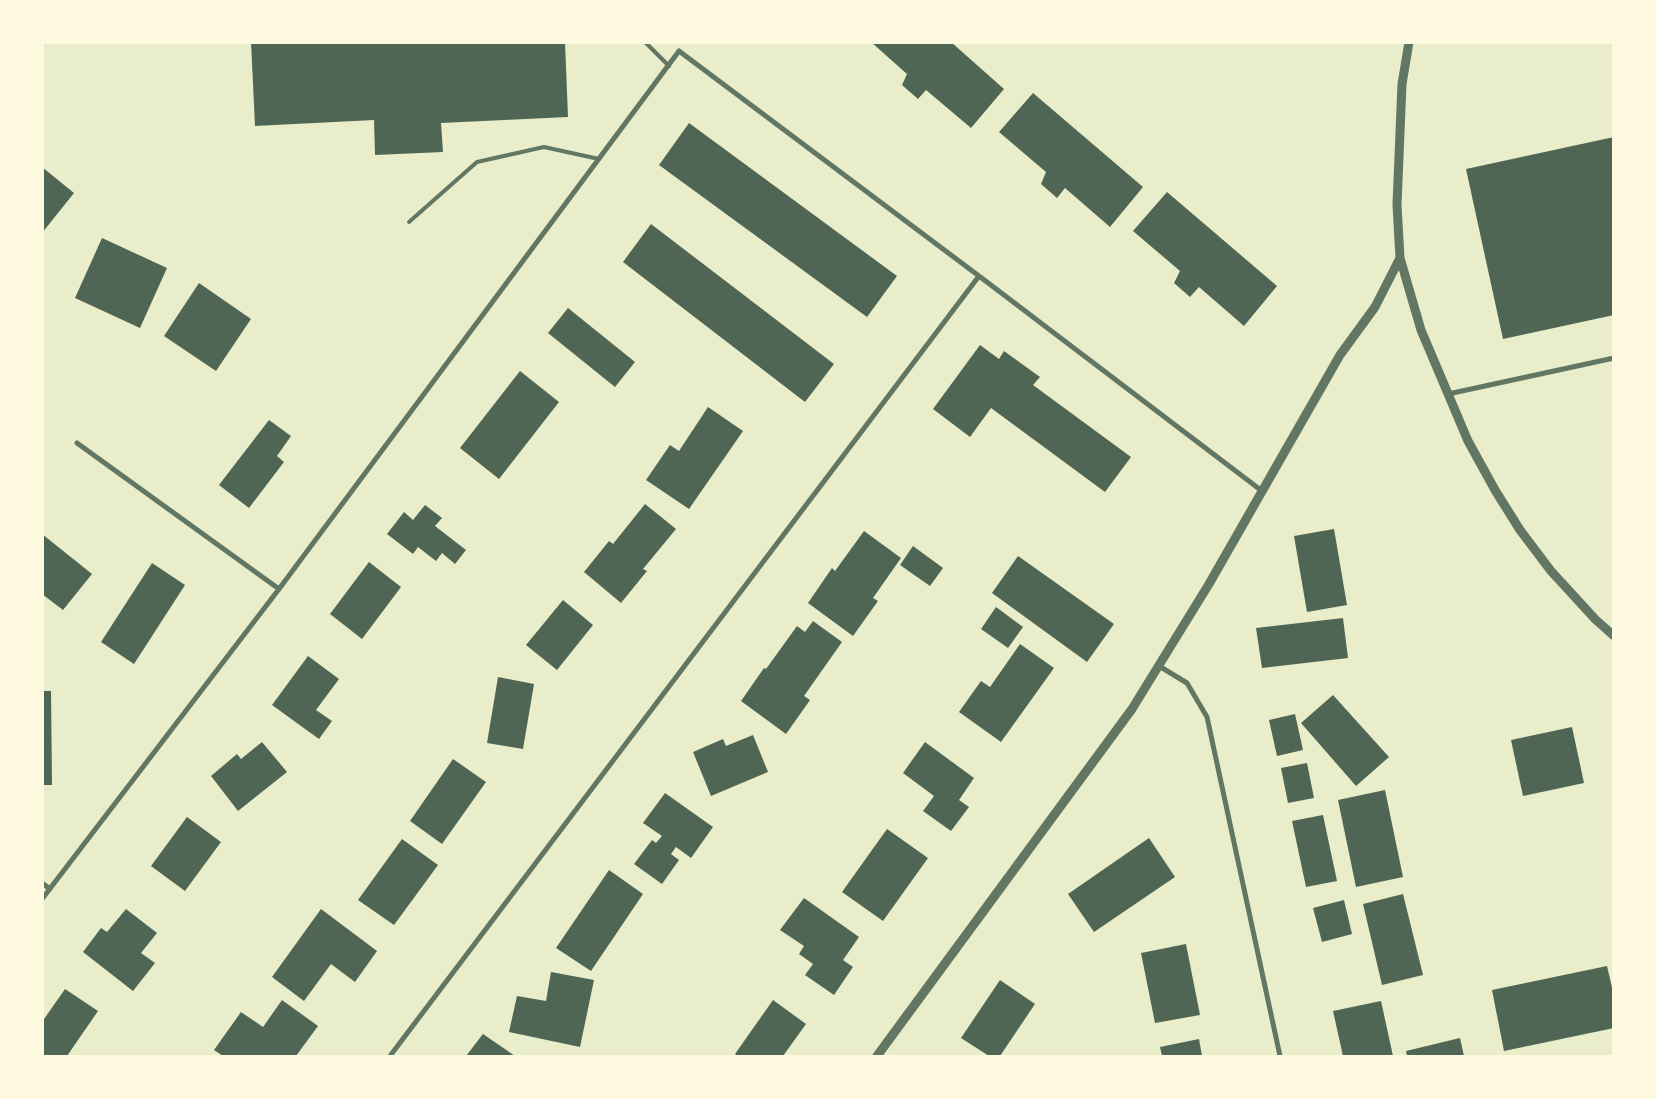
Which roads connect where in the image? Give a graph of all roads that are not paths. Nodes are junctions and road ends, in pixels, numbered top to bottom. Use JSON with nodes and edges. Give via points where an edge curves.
{"nodes":[{"id":1,"x":645,"y":42,"type":"edge"},
{"id":2,"x":1409,"y":42,"type":"edge"},
{"id":3,"x":669,"y":66,"type":"junction"},
{"id":4,"x":599,"y":159,"type":"junction"},
{"id":5,"x":409,"y":222,"type":"dead end"},
{"id":6,"x":1400,"y":258,"type":"junction"},
{"id":7,"x":979,"y":276,"type":"junction"},
{"id":8,"x":1614,"y":358,"type":"edge"},
{"id":9,"x":1447,"y":394,"type":"junction"},
{"id":10,"x":77,"y":443,"type":"dead end"},
{"id":11,"x":1262,"y":490,"type":"junction"},
{"id":12,"x":279,"y":589,"type":"junction"},
{"id":13,"x":1614,"y":636,"type":"edge"},
{"id":14,"x":1159,"y":666,"type":"junction"},
{"id":15,"x":42,"y":883,"type":"edge"},
{"id":16,"x":50,"y":889,"type":"junction"},
{"id":17,"x":42,"y":900,"type":"edge"},
{"id":18,"x":390,"y":1056,"type":"edge"},
{"id":19,"x":877,"y":1056,"type":"edge"},
{"id":20,"x":1280,"y":1056,"type":"edge"}],
"edges":[{"from":1,"to":3,"type":"lane"},
{"from":2,"to":6,"type":"street","via":[[1402,84],[1399,140],[1397,205]]},
{"from":3,"to":4,"type":"street"},
{"from":3,"to":7,"type":"street","via":[[679,52]]},
{"from":4,"to":5,"type":"lane","via":[[544,147],[477,162]]},
{"from":4,"to":12,"type":"street"},
{"from":6,"to":9,"type":"street","via":[[1421,330]]},
{"from":6,"to":11,"type":"street","via":[[1375,307],[1340,355]]},
{"from":7,"to":11,"type":"street"},
{"from":7,"to":18,"type":"street"},
{"from":8,"to":9,"type":"street"},
{"from":9,"to":13,"type":"street","via":[[1468,441],[1520,530],[1551,571]]},
{"from":10,"to":12,"type":"street"},
{"from":11,"to":14,"type":"street"},
{"from":12,"to":16,"type":"street"},
{"from":14,"to":19,"type":"street","via":[[1132,709]]},
{"from":14,"to":20,"type":"street","via":[[1187,683],[1207,717]]},
{"from":15,"to":16,"type":"street"},
{"from":16,"to":17,"type":"street"}]}
